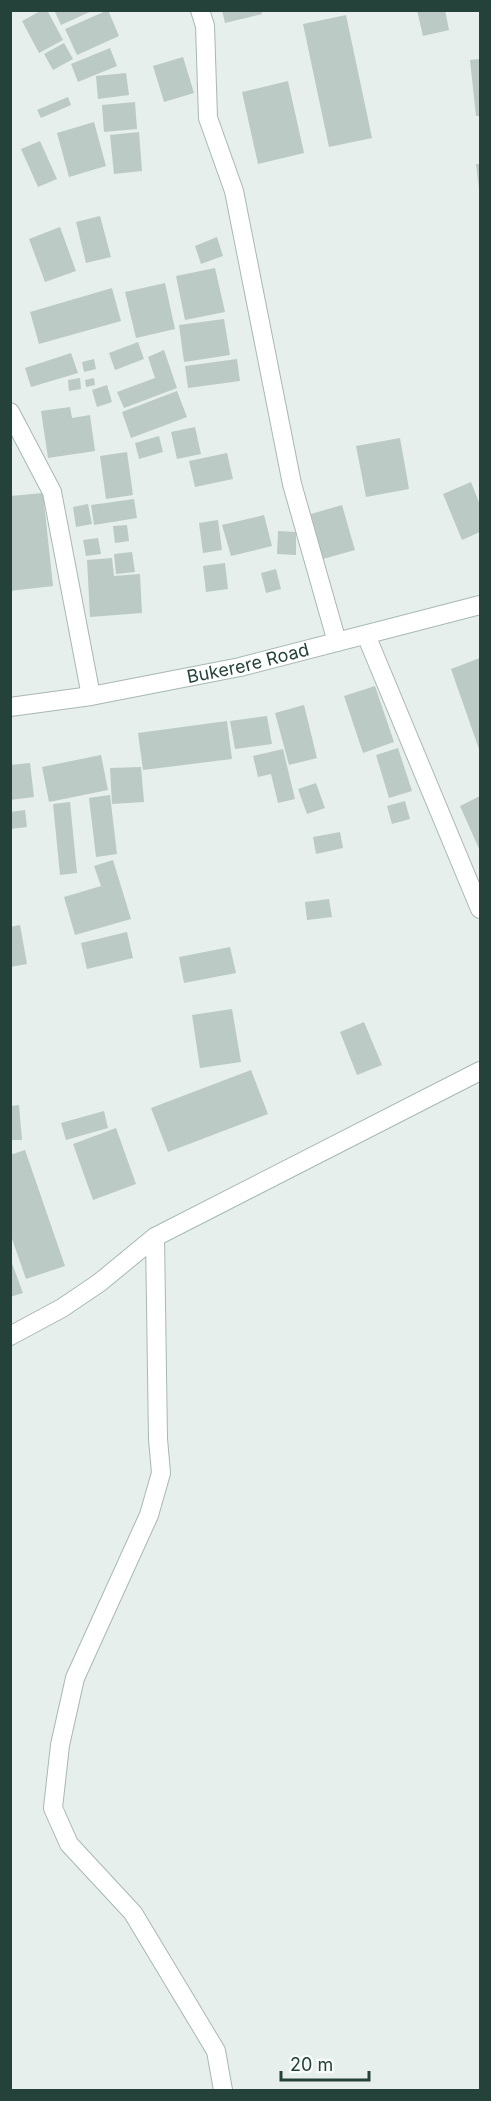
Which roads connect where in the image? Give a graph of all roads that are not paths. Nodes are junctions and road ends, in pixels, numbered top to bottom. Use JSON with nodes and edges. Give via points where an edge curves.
{"nodes":[{"id":1,"x":201,"y":10,"type":"edge"},
{"id":2,"x":10,"y":412,"type":"edge"},
{"id":3,"x":480,"y":605,"type":"edge"},
{"id":4,"x":366,"y":635,"type":"junction"},
{"id":5,"x":337,"y":642,"type":"junction"},
{"id":6,"x":91,"y":696,"type":"junction"},
{"id":7,"x":10,"y":707,"type":"edge"},
{"id":8,"x":480,"y":909,"type":"edge"},
{"id":9,"x":480,"y":1071,"type":"edge"},
{"id":10,"x":155,"y":1237,"type":"junction"},
{"id":11,"x":10,"y":1336,"type":"edge"},
{"id":12,"x":223,"y":2091,"type":"edge"}],
"edges":[{"from":1,"to":5,"type":"street","via":[[208,118],[234,191],[292,484]]},
{"from":2,"to":6,"type":"street","via":[[52,492]]},
{"from":3,"to":4,"type":"street","name":"Bukerere Road"},
{"from":4,"to":5,"type":"street","name":"Bukerere Road"},
{"from":4,"to":8,"type":"street"},
{"from":5,"to":6,"type":"street","name":"Bukerere Road","via":[[240,667]]},
{"from":6,"to":7,"type":"street","name":"Bukerere Road"},
{"from":9,"to":10,"type":"street"},
{"from":10,"to":11,"type":"street","via":[[90,1290]]},
{"from":10,"to":12,"type":"street","via":[[161,1473],[149,1515],[75,1678],[60,1745],[53,1808],[69,1844],[133,1913],[189,2006],[216,2051]]}]}
